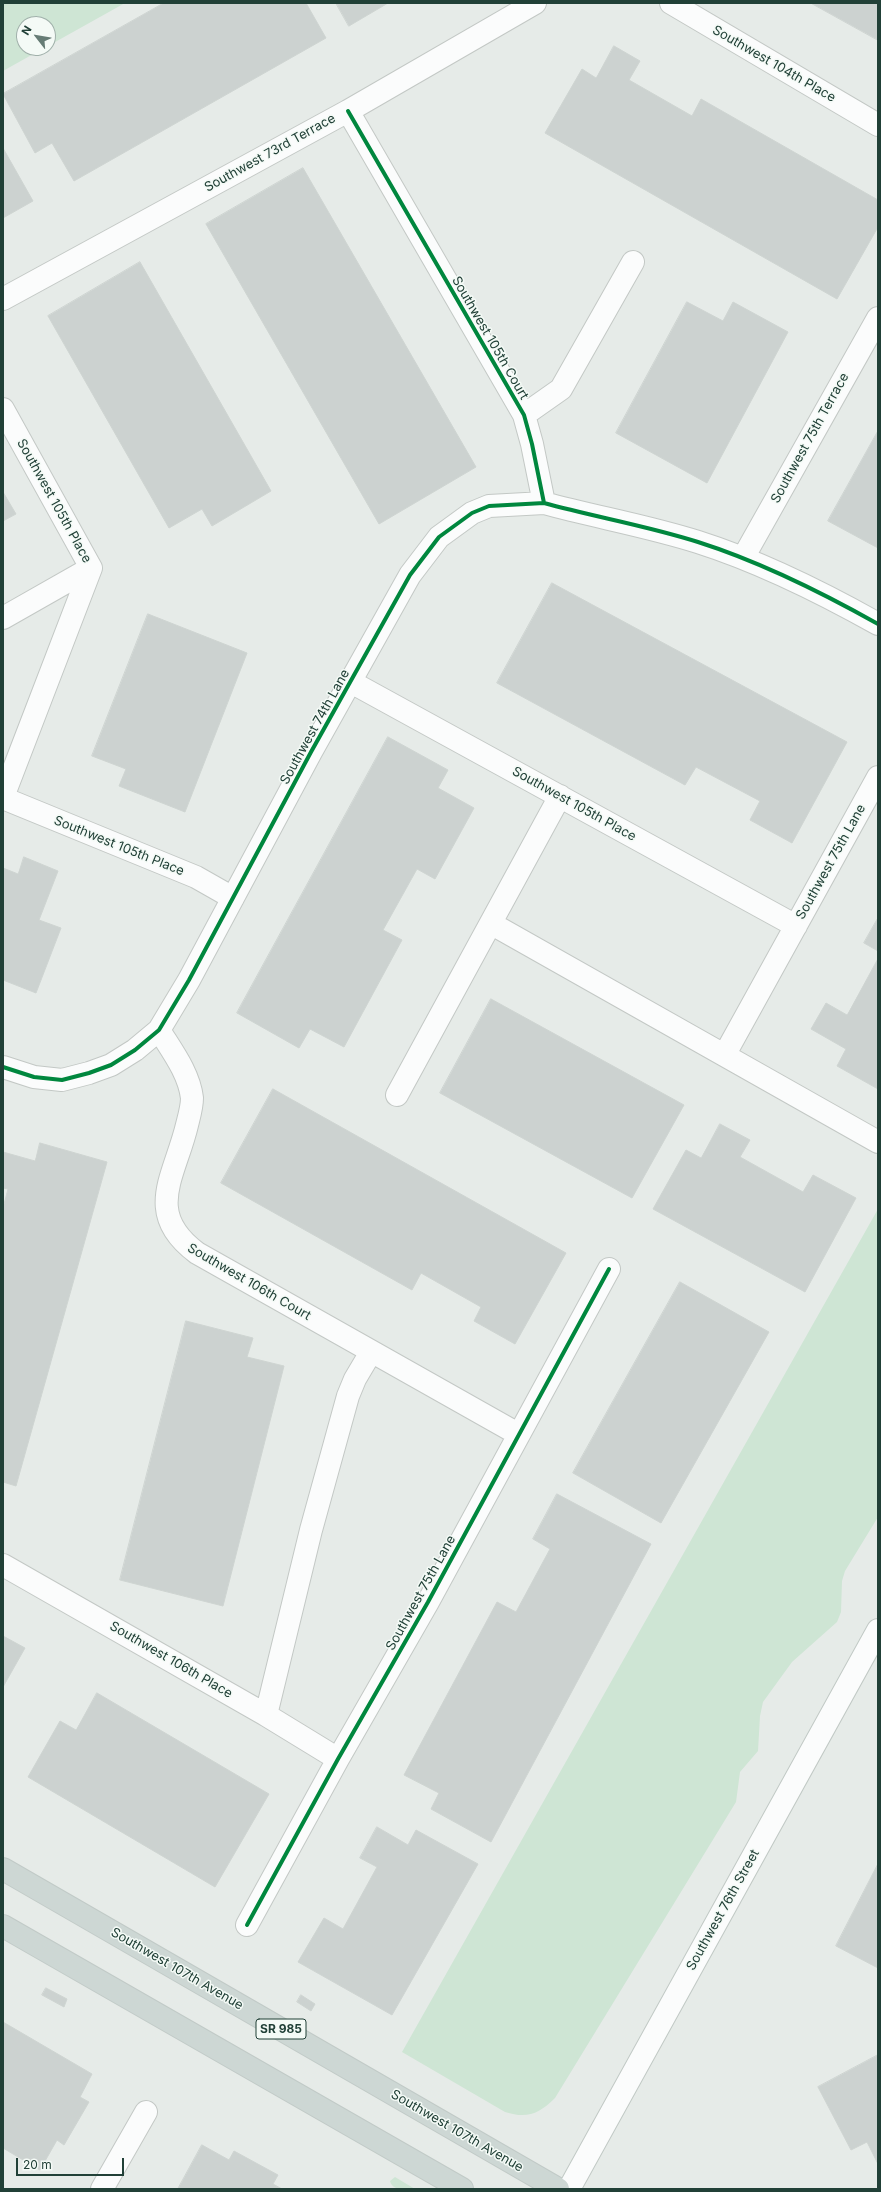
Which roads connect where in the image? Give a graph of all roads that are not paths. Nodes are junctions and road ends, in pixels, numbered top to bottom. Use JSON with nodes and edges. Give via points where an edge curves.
{"nodes":[{"id":1,"x":535,"y":3,"type":"edge"},
{"id":2,"x":671,"y":3,"type":"edge"},
{"id":3,"x":348,"y":111,"type":"junction"},
{"id":4,"x":878,"y":125,"type":"edge"},
{"id":5,"x":633,"y":262,"type":"dead end"},
{"id":6,"x":3,"y":299,"type":"edge"},
{"id":7,"x":878,"y":318,"type":"edge"},
{"id":8,"x":871,"y":347,"type":"edge"},
{"id":9,"x":3,"y":409,"type":"edge"},
{"id":10,"x":524,"y":415,"type":"junction"},
{"id":11,"x":544,"y":503,"type":"junction"},
{"id":12,"x":743,"y":558,"type":"junction"},
{"id":13,"x":92,"y":568,"type":"junction"},
{"id":14,"x":3,"y":618,"type":"edge"},
{"id":15,"x":878,"y":624,"type":"edge"},
{"id":16,"x":351,"y":682,"type":"junction"},
{"id":17,"x":878,"y":777,"type":"edge"},
{"id":18,"x":560,"y":796,"type":"junction"},
{"id":19,"x":3,"y":798,"type":"edge"},
{"id":20,"x":233,"y":898,"type":"junction"},
{"id":21,"x":492,"y":924,"type":"junction"},
{"id":22,"x":796,"y":926,"type":"junction"},
{"id":23,"x":159,"y":1030,"type":"junction"},
{"id":24,"x":725,"y":1054,"type":"junction"},
{"id":25,"x":3,"y":1067,"type":"edge"},
{"id":26,"x":397,"y":1095,"type":"dead end"},
{"id":27,"x":878,"y":1142,"type":"edge"},
{"id":28,"x":609,"y":1269,"type":"dead end"},
{"id":29,"x":371,"y":1352,"type":"junction"},
{"id":30,"x":518,"y":1434,"type":"junction"},
{"id":31,"x":3,"y":1565,"type":"edge"},
{"id":32,"x":878,"y":1630,"type":"edge"},
{"id":33,"x":266,"y":1715,"type":"junction"},
{"id":34,"x":338,"y":1759,"type":"junction"},
{"id":35,"x":3,"y":1869,"type":"edge"},
{"id":36,"x":247,"y":1925,"type":"dead end"},
{"id":37,"x":3,"y":1926,"type":"edge"},
{"id":38,"x":146,"y":2112,"type":"dead end"},
{"id":39,"x":102,"y":2189,"type":"edge"},
{"id":40,"x":462,"y":2189,"type":"edge"},
{"id":41,"x":558,"y":2189,"type":"edge"},
{"id":42,"x":569,"y":2189,"type":"edge"}],
"edges":[{"from":1,"to":3,"type":"street","name":"Southwest 73rd Terrace"},
{"from":2,"to":4,"type":"street","name":"Southwest 104th Place"},
{"from":3,"to":6,"type":"street","name":"Southwest 73rd Terrace"},
{"from":3,"to":10,"type":"street","name":"Southwest 105th Court"},
{"from":5,"to":10,"type":"street","via":[[561,389]]},
{"from":7,"to":8,"type":"street","name":"Southwest 75th Terrace"},
{"from":8,"to":12,"type":"street","name":"Southwest 75th Terrace"},
{"from":9,"to":13,"type":"street","name":"Southwest 105th Place"},
{"from":10,"to":11,"type":"street","name":"Southwest 105th Court"},
{"from":11,"to":12,"type":"street","via":[[696,542]]},
{"from":11,"to":16,"type":"street","name":"Southwest 74th Lane","via":[[489,506],[472,513],[439,537],[410,575]]},
{"from":12,"to":15,"type":"street","via":[[808,587]]},
{"from":13,"to":14,"type":"street","name":"Southwest 105th Place"},
{"from":13,"to":19,"type":"street"},
{"from":16,"to":18,"type":"street","name":"Southwest 105th Place"},
{"from":16,"to":20,"type":"street","name":"Southwest 74th Lane"},
{"from":17,"to":22,"type":"street","name":"Southwest 75th Lane"},
{"from":18,"to":21,"type":"street"},
{"from":18,"to":22,"type":"street","name":"Southwest 105th Place"},
{"from":19,"to":20,"type":"street","name":"Southwest 105th Place","via":[[196,877]]},
{"from":20,"to":23,"type":"street","name":"Southwest 74th Lane"},
{"from":21,"to":24,"type":"street"},
{"from":21,"to":26,"type":"street"},
{"from":22,"to":24,"type":"street","name":"Southwest 75th Lane"},
{"from":23,"to":25,"type":"street","via":[[135,1050],[111,1065],[62,1080],[34,1077]]},
{"from":23,"to":29,"type":"street","name":"Southwest 106th Court","via":[[181,1065],[192,1099],[184,1138],[168,1186],[168,1216],[174,1232],[184,1244],[197,1253]]},
{"from":24,"to":27,"type":"street"},
{"from":28,"to":30,"type":"street","name":"Southwest 75th Lane"},
{"from":29,"to":30,"type":"street","name":"Southwest 106th Court"},
{"from":29,"to":33,"type":"street","via":[[348,1396],[307,1545]]},
{"from":30,"to":34,"type":"street","name":"Southwest 75th Lane","via":[[428,1602]]},
{"from":31,"to":33,"type":"street","name":"Southwest 106th Place"},
{"from":32,"to":42,"type":"street","name":"Southwest 76th Street"},
{"from":33,"to":34,"type":"street","name":"Southwest 106th Place"},
{"from":34,"to":36,"type":"street","name":"Southwest 75th Lane"},
{"from":35,"to":41,"type":"main road","name":"Southwest 107th Avenue","number":"SR 985"},
{"from":37,"to":40,"type":"main road"},
{"from":38,"to":39,"type":"street"}]}
